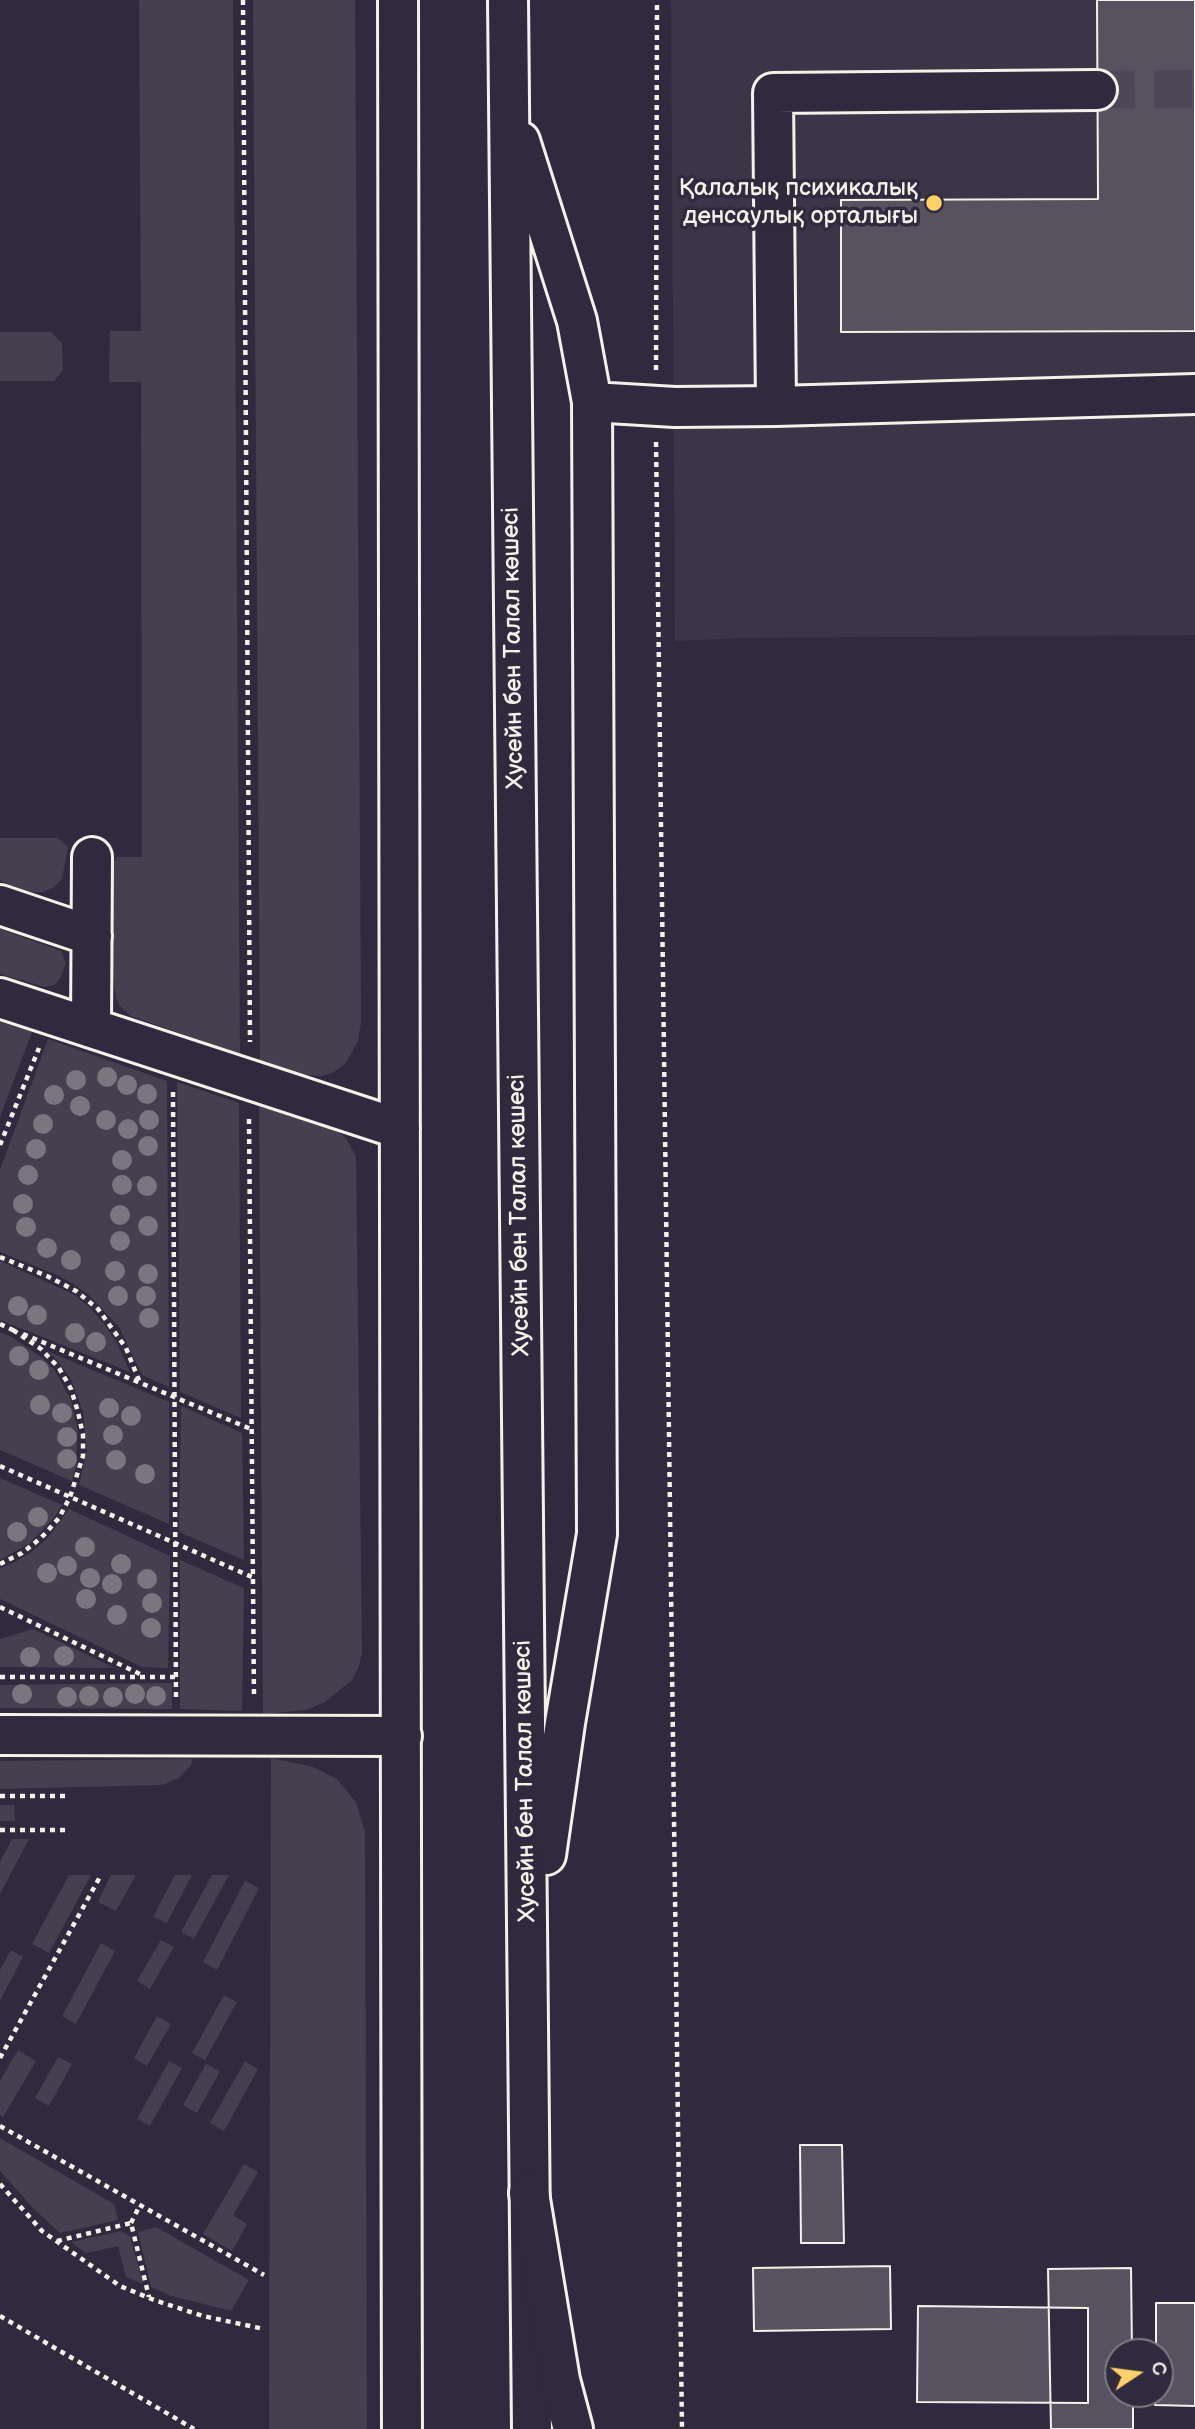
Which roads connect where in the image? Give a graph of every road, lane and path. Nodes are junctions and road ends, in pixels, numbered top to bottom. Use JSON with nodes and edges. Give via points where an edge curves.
{"nodes":[{"id":1,"x":243,"y":0,"type":"edge"},
{"id":2,"x":398,"y":0,"type":"edge"},
{"id":3,"x":657,"y":0,"type":"edge"},
{"id":4,"x":509,"y":1,"type":"edge"},
{"id":5,"x":1097,"y":90,"type":"tunnel mouth"},
{"id":6,"x":508,"y":104,"type":"junction"},
{"id":7,"x":1195,"y":394,"type":"edge"},
{"id":8,"x":592,"y":402,"type":"junction"},
{"id":9,"x":656,"y":406,"type":"junction"},
{"id":10,"x":776,"y":406,"type":"junction"},
{"id":11,"x":92,"y":857,"type":"dead end"},
{"id":12,"x":0,"y":905,"type":"edge"},
{"id":13,"x":92,"y":936,"type":"junction"},
{"id":14,"x":0,"y":998,"type":"edge"},
{"id":15,"x":52,"y":1015,"type":"junction"},
{"id":16,"x":91,"y":1028,"type":"junction"},
{"id":17,"x":250,"y":1042,"type":"dead end"},
{"id":18,"x":173,"y":1054,"type":"junction"},
{"id":19,"x":249,"y":1118,"type":"dead end"},
{"id":20,"x":400,"y":1129,"type":"junction"},
{"id":21,"x":0,"y":1145,"type":"edge"},
{"id":22,"x":0,"y":1257,"type":"edge"},
{"id":23,"x":0,"y":1324,"type":"edge"},
{"id":24,"x":13,"y":1330,"type":"junction"},
{"id":25,"x":141,"y":1383,"type":"junction"},
{"id":26,"x":175,"y":1397,"type":"junction"},
{"id":27,"x":251,"y":1429,"type":"junction"},
{"id":28,"x":0,"y":1466,"type":"edge"},
{"id":29,"x":70,"y":1497,"type":"junction"},
{"id":30,"x":176,"y":1543,"type":"junction"},
{"id":31,"x":0,"y":1564,"type":"edge"},
{"id":32,"x":253,"y":1577,"type":"junction"},
{"id":33,"x":0,"y":1607,"type":"edge"},
{"id":34,"x":0,"y":1677,"type":"edge"},
{"id":35,"x":146,"y":1677,"type":"junction"},
{"id":36,"x":176,"y":1677,"type":"junction"},
{"id":37,"x":254,"y":1711,"type":"dead end"},
{"id":38,"x":0,"y":1735,"type":"edge"},
{"id":39,"x":176,"y":1735,"type":"junction"},
{"id":40,"x":402,"y":1736,"type":"junction"},
{"id":41,"x":70,"y":1796,"type":"dead end"},
{"id":42,"x":0,"y":1797,"type":"edge"},
{"id":43,"x":0,"y":1830,"type":"edge"},
{"id":44,"x":70,"y":1830,"type":"dead end"},
{"id":45,"x":101,"y":1875,"type":"dead end"},
{"id":46,"x":528,"y":1979,"type":"junction"},
{"id":47,"x":0,"y":2058,"type":"edge"},
{"id":48,"x":0,"y":2126,"type":"edge"},
{"id":49,"x":0,"y":2184,"type":"edge"},
{"id":50,"x":529,"y":2193,"type":"junction"},
{"id":51,"x":140,"y":2205,"type":"junction"},
{"id":52,"x":131,"y":2223,"type":"junction"},
{"id":53,"x":56,"y":2241,"type":"junction"},
{"id":54,"x":264,"y":2275,"type":"dead end"},
{"id":55,"x":149,"y":2299,"type":"junction"},
{"id":56,"x":0,"y":2316,"type":"edge"},
{"id":57,"x":264,"y":2329,"type":"dead end"},
{"id":58,"x":194,"y":2429,"type":"edge"},
{"id":59,"x":402,"y":2429,"type":"edge"},
{"id":60,"x":532,"y":2429,"type":"edge"},
{"id":61,"x":573,"y":2429,"type":"edge"},
{"id":62,"x":682,"y":2429,"type":"edge"}],
"edges":[{"from":1,"to":17,"type":"path"},
{"from":2,"to":20,"type":"street"},
{"from":3,"to":9,"type":"path"},
{"from":4,"to":6,"type":"street","name":"Хусейн бен Талал көшесі"},
{"from":5,"to":10,"type":"street","via":[[773,93]]},
{"from":6,"to":8,"type":"street","via":[[577,321]]},
{"from":6,"to":46,"type":"street","name":"Хусейн бен Талал көшесі"},
{"from":7,"to":10,"type":"street"},
{"from":8,"to":9,"type":"street"},
{"from":8,"to":46,"type":"street","via":[[597,1534]]},
{"from":9,"to":10,"type":"street"},
{"from":9,"to":62,"type":"path"},
{"from":11,"to":13,"type":"street"},
{"from":12,"to":13,"type":"street"},
{"from":13,"to":16,"type":"street"},
{"from":14,"to":15,"type":"street"},
{"from":15,"to":16,"type":"street"},
{"from":15,"to":21,"type":"path"},
{"from":16,"to":18,"type":"street"},
{"from":18,"to":20,"type":"street"},
{"from":18,"to":26,"type":"path"},
{"from":19,"to":27,"type":"path"},
{"from":20,"to":40,"type":"street"},
{"from":22,"to":25,"type":"path","via":[[76,1291],[98,1309],[126,1348]]},
{"from":23,"to":24,"type":"path"},
{"from":24,"to":25,"type":"path"},
{"from":24,"to":29,"type":"path","via":[[59,1368],[75,1400],[83,1456]]},
{"from":25,"to":26,"type":"path"},
{"from":26,"to":27,"type":"path"},
{"from":26,"to":30,"type":"path"},
{"from":27,"to":32,"type":"path"},
{"from":28,"to":29,"type":"path"},
{"from":29,"to":30,"type":"path"},
{"from":29,"to":31,"type":"path","via":[[41,1538]]},
{"from":30,"to":32,"type":"path"},
{"from":30,"to":36,"type":"path"},
{"from":32,"to":37,"type":"path"},
{"from":33,"to":35,"type":"path"},
{"from":34,"to":35,"type":"path"},
{"from":35,"to":36,"type":"path"},
{"from":36,"to":39,"type":"path"},
{"from":38,"to":39,"type":"street"},
{"from":39,"to":40,"type":"street"},
{"from":40,"to":59,"type":"street"},
{"from":41,"to":42,"type":"path"},
{"from":43,"to":44,"type":"path"},
{"from":45,"to":47,"type":"path"},
{"from":46,"to":50,"type":"street","name":"Хусейн бен Талал көшесі"},
{"from":48,"to":51,"type":"path"},
{"from":49,"to":53,"type":"path"},
{"from":50,"to":60,"type":"street","name":"Хусейн бен Талал көшесі"},
{"from":50,"to":61,"type":"street","via":[[560,2380]]},
{"from":51,"to":52,"type":"path"},
{"from":51,"to":54,"type":"path"},
{"from":52,"to":53,"type":"path"},
{"from":52,"to":55,"type":"path"},
{"from":53,"to":55,"type":"path","via":[[120,2286]]},
{"from":55,"to":57,"type":"path"},
{"from":56,"to":58,"type":"path"}]}
